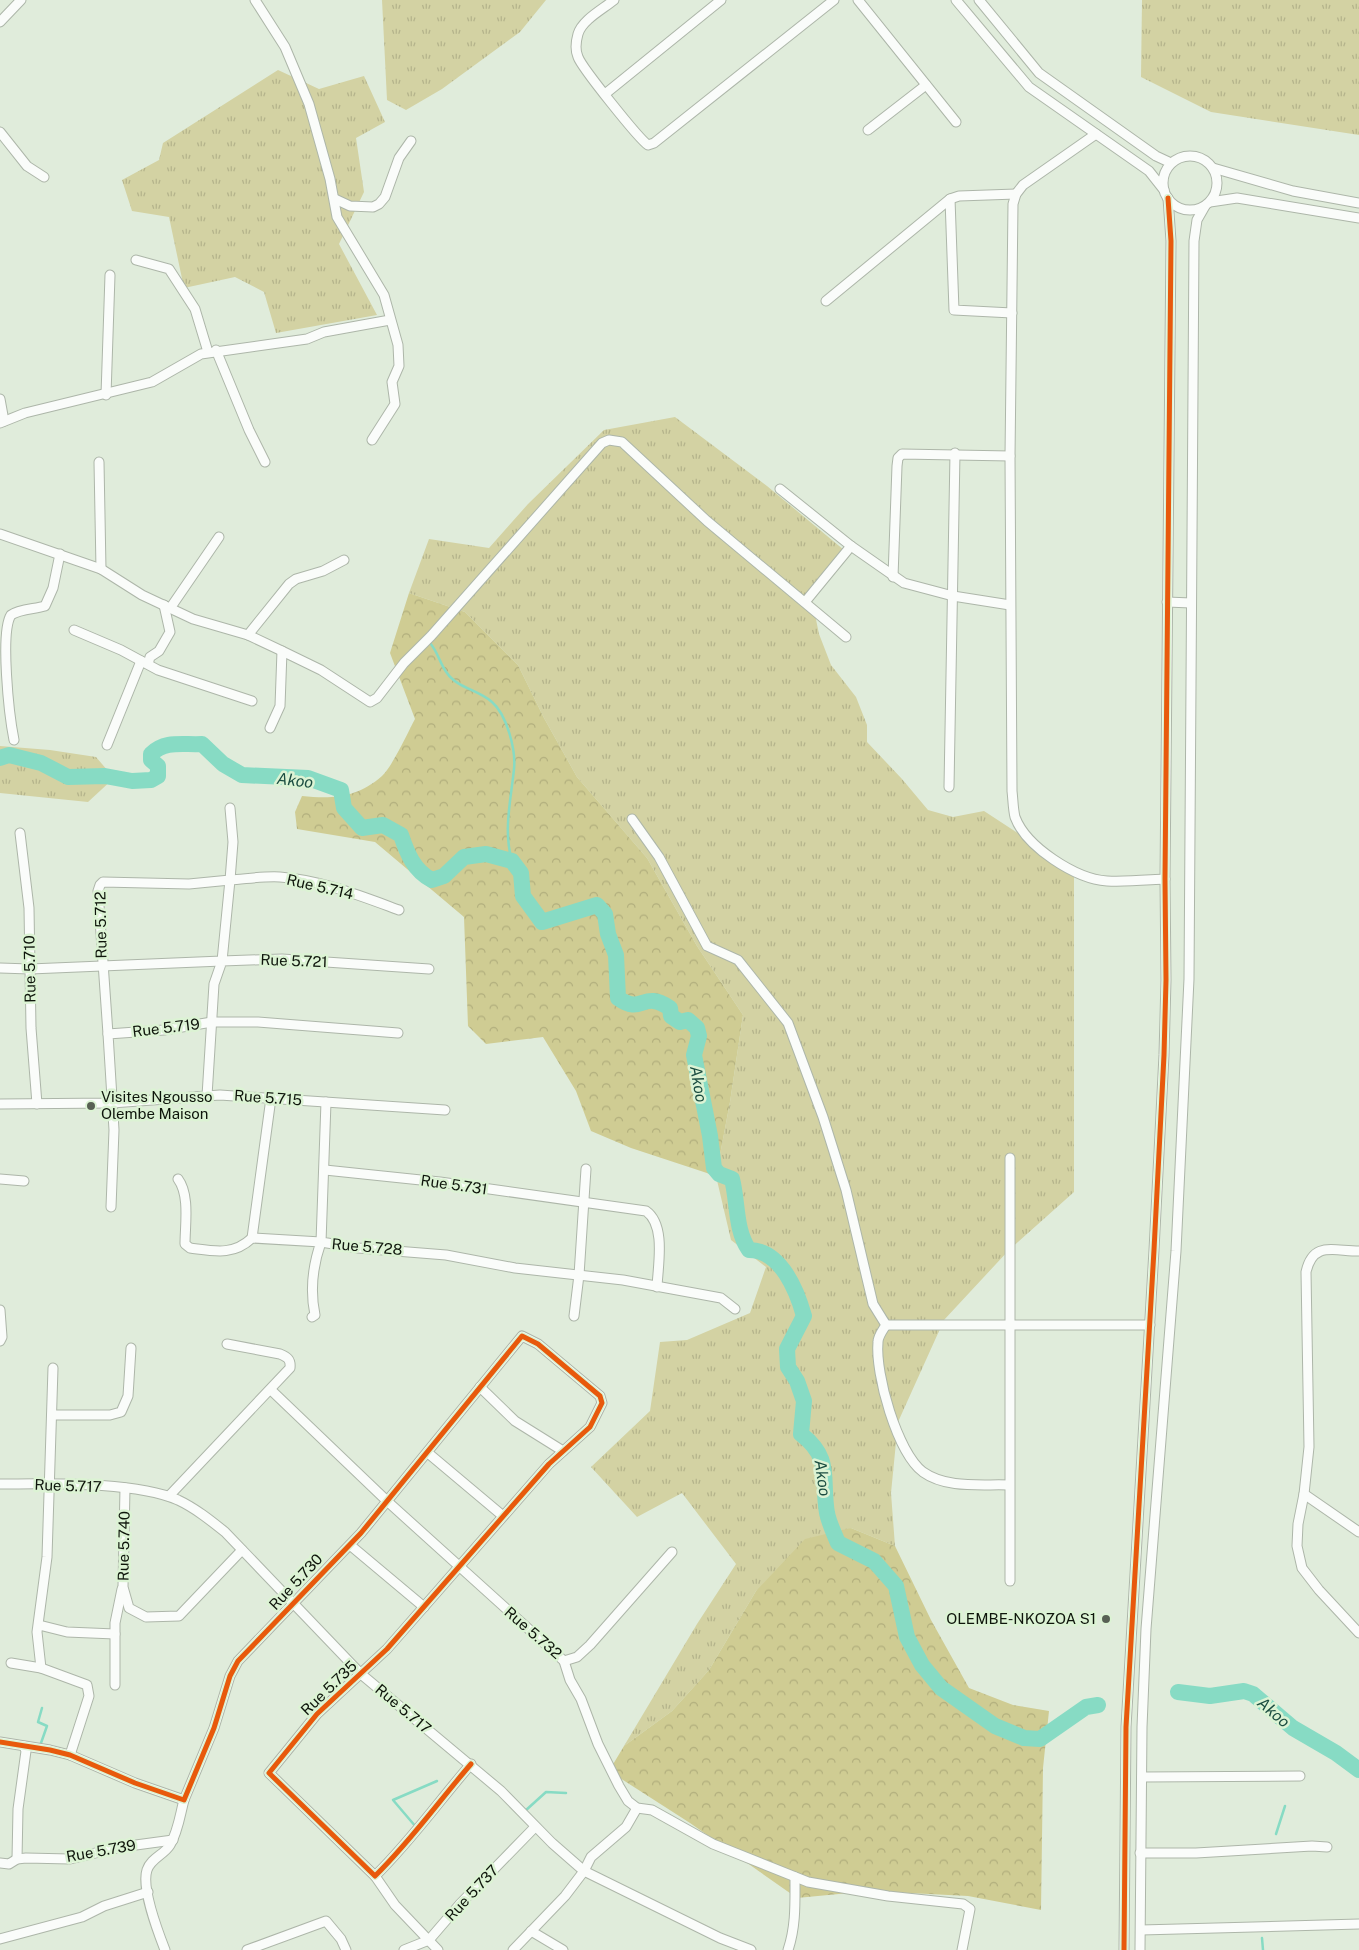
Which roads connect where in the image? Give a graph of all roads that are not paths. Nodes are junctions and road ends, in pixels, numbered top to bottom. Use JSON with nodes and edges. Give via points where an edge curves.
{"nodes":[{"id":1,"x":21,"y":0,"type":"edge"},
{"id":2,"x":255,"y":0,"type":"edge"},
{"id":3,"x":614,"y":0,"type":"edge"},
{"id":4,"x":721,"y":0,"type":"edge"},
{"id":5,"x":834,"y":0,"type":"edge"},
{"id":6,"x":858,"y":0,"type":"edge"},
{"id":7,"x":956,"y":0,"type":"edge"},
{"id":8,"x":978,"y":0,"type":"edge"},
{"id":9,"x":0,"y":22,"type":"edge"},
{"id":10,"x":1039,"y":73,"type":"junction"},
{"id":11,"x":926,"y":85,"type":"junction"},
{"id":12,"x":1029,"y":87,"type":"junction"},
{"id":13,"x":604,"y":94,"type":"junction"},
{"id":14,"x":956,"y":122,"type":"dead end"},
{"id":15,"x":868,"y":130,"type":"dead end"},
{"id":16,"x":0,"y":132,"type":"edge"},
{"id":17,"x":1096,"y":134,"type":"junction"},
{"id":18,"x":411,"y":141,"type":"dead end"},
{"id":19,"x":1172,"y":163,"type":"junction"},
{"id":20,"x":1213,"y":168,"type":"junction"},
{"id":21,"x":44,"y":177,"type":"dead end"},
{"id":22,"x":1016,"y":194,"type":"junction"},
{"id":23,"x":1166,"y":194,"type":"junction"},
{"id":24,"x":335,"y":199,"type":"junction"},
{"id":25,"x":950,"y":199,"type":"junction"},
{"id":26,"x":1359,"y":203,"type":"edge"},
{"id":27,"x":1207,"y":204,"type":"junction"},
{"id":28,"x":1359,"y":218,"type":"edge"},
{"id":29,"x":136,"y":260,"type":"dead end"},
{"id":30,"x":110,"y":275,"type":"dead end"},
{"id":31,"x":826,"y":301,"type":"dead end"},
{"id":32,"x":1012,"y":313,"type":"junction"},
{"id":33,"x":390,"y":320,"type":"junction"},
{"id":34,"x":212,"y":351,"type":"junction"},
{"id":35,"x":106,"y":394,"type":"junction"},
{"id":36,"x":0,"y":399,"type":"edge"},
{"id":37,"x":2,"y":422,"type":"edge"},
{"id":38,"x":372,"y":440,"type":"dead end"},
{"id":39,"x":955,"y":454,"type":"junction"},
{"id":40,"x":1010,"y":456,"type":"junction"},
{"id":41,"x":99,"y":462,"type":"dead end"},
{"id":42,"x":265,"y":462,"type":"dead end"},
{"id":43,"x":780,"y":489,"type":"dead end"},
{"id":44,"x":0,"y":534,"type":"edge"},
{"id":45,"x":219,"y":537,"type":"dead end"},
{"id":46,"x":851,"y":546,"type":"junction"},
{"id":47,"x":60,"y":554,"type":"junction"},
{"id":48,"x":344,"y":560,"type":"dead end"},
{"id":49,"x":101,"y":569,"type":"junction"},
{"id":50,"x":893,"y":577,"type":"junction"},
{"id":51,"x":953,"y":596,"type":"junction"},
{"id":52,"x":805,"y":602,"type":"junction"},
{"id":53,"x":1167,"y":602,"type":"junction"},
{"id":54,"x":1191,"y":603,"type":"junction"},
{"id":55,"x":1010,"y":605,"type":"junction"},
{"id":56,"x":167,"y":606,"type":"junction"},
{"id":57,"x":74,"y":630,"type":"dead end"},
{"id":58,"x":248,"y":635,"type":"junction"},
{"id":59,"x":846,"y":637,"type":"dead end"},
{"id":60,"x":282,"y":651,"type":"junction"},
{"id":61,"x":145,"y":663,"type":"junction"},
{"id":62,"x":252,"y":701,"type":"dead end"},
{"id":63,"x":270,"y":728,"type":"dead end"},
{"id":64,"x":14,"y":740,"type":"dead end"},
{"id":65,"x":108,"y":745,"type":"dead end"},
{"id":66,"x":949,"y":787,"type":"dead end"},
{"id":67,"x":230,"y":808,"type":"dead end"},
{"id":68,"x":632,"y":819,"type":"dead end"},
{"id":69,"x":20,"y":833,"type":"dead end"},
{"id":70,"x":1165,"y":879,"type":"junction"},
{"id":71,"x":230,"y":880,"type":"junction"},
{"id":72,"x":168,"y":884,"type":"joint"},
{"id":73,"x":399,"y":910,"type":"dead end"},
{"id":74,"x":222,"y":961,"type":"junction"},
{"id":75,"x":102,"y":964,"type":"junction"},
{"id":76,"x":0,"y":968,"type":"edge"},
{"id":77,"x":30,"y":969,"type":"junction"},
{"id":78,"x":429,"y":969,"type":"dead end"},
{"id":79,"x":212,"y":1022,"type":"junction"},
{"id":80,"x":398,"y":1033,"type":"dead end"},
{"id":81,"x":108,"y":1034,"type":"junction"},
{"id":82,"x":207,"y":1096,"type":"junction"},
{"id":83,"x":271,"y":1098,"type":"junction"},
{"id":84,"x":326,"y":1102,"type":"junction"},
{"id":85,"x":112,"y":1103,"type":"junction"},
{"id":86,"x":0,"y":1104,"type":"edge"},
{"id":87,"x":37,"y":1104,"type":"junction"},
{"id":88,"x":445,"y":1110,"type":"dead end"},
{"id":89,"x":1010,"y":1158,"type":"dead end"},
{"id":90,"x":586,"y":1169,"type":"dead end"},
{"id":91,"x":325,"y":1170,"type":"junction"},
{"id":92,"x":0,"y":1179,"type":"edge"},
{"id":93,"x":178,"y":1179,"type":"dead end"},
{"id":94,"x":24,"y":1181,"type":"dead end"},
{"id":95,"x":583,"y":1201,"type":"junction"},
{"id":96,"x":111,"y":1207,"type":"dead end"},
{"id":97,"x":252,"y":1238,"type":"junction"},
{"id":98,"x":321,"y":1242,"type":"junction"},
{"id":99,"x":1359,"y":1251,"type":"edge"},
{"id":100,"x":579,"y":1276,"type":"junction"},
{"id":101,"x":657,"y":1287,"type":"junction"},
{"id":102,"x":735,"y":1309,"type":"dead end"},
{"id":103,"x":0,"y":1310,"type":"edge"},
{"id":104,"x":574,"y":1316,"type":"dead end"},
{"id":105,"x":312,"y":1317,"type":"dead end"},
{"id":106,"x":1010,"y":1323,"type":"junction"},
{"id":107,"x":886,"y":1324,"type":"junction"},
{"id":108,"x":1150,"y":1325,"type":"junction"},
{"id":109,"x":0,"y":1341,"type":"edge"},
{"id":110,"x":227,"y":1344,"type":"dead end"},
{"id":111,"x":131,"y":1348,"type":"dead end"},
{"id":112,"x":53,"y":1368,"type":"dead end"},
{"id":113,"x":480,"y":1387,"type":"junction"},
{"id":114,"x":271,"y":1390,"type":"junction"},
{"id":115,"x":602,"y":1403,"type":"joint"},
{"id":116,"x":52,"y":1415,"type":"junction"},
{"id":117,"x":563,"y":1450,"type":"junction"},
{"id":118,"x":428,"y":1453,"type":"junction"},
{"id":119,"x":0,"y":1484,"type":"edge"},
{"id":120,"x":50,"y":1484,"type":"junction"},
{"id":121,"x":1008,"y":1485,"type":"junction"},
{"id":122,"x":125,"y":1488,"type":"junction"},
{"id":123,"x":1304,"y":1494,"type":"junction"},
{"id":124,"x":169,"y":1496,"type":"junction"},
{"id":125,"x":387,"y":1501,"type":"junction"},
{"id":126,"x":503,"y":1516,"type":"junction"},
{"id":127,"x":1359,"y":1532,"type":"edge"},
{"id":128,"x":350,"y":1545,"type":"junction"},
{"id":129,"x":242,"y":1550,"type":"junction"},
{"id":130,"x":672,"y":1552,"type":"dead end"},
{"id":131,"x":459,"y":1566,"type":"junction"},
{"id":132,"x":1010,"y":1581,"type":"dead end"},
{"id":133,"x":123,"y":1587,"type":"junction"},
{"id":134,"x":292,"y":1603,"type":"junction"},
{"id":135,"x":424,"y":1607,"type":"junction"},
{"id":136,"x":39,"y":1626,"type":"junction"},
{"id":137,"x":1359,"y":1633,"type":"edge"},
{"id":138,"x":114,"y":1634,"type":"junction"},
{"id":139,"x":564,"y":1661,"type":"junction"},
{"id":140,"x":11,"y":1663,"type":"dead end"},
{"id":141,"x":41,"y":1668,"type":"junction"},
{"id":142,"x":361,"y":1674,"type":"junction"},
{"id":143,"x":115,"y":1685,"type":"dead end"},
{"id":144,"x":0,"y":1742,"type":"edge"},
{"id":145,"x":24,"y":1746,"type":"junction"},
{"id":146,"x":70,"y":1755,"type":"junction"},
{"id":147,"x":470,"y":1764,"type":"junction"},
{"id":148,"x":1300,"y":1776,"type":"dead end"},
{"id":149,"x":1142,"y":1777,"type":"junction"},
{"id":150,"x":184,"y":1800,"type":"junction"},
{"id":151,"x":636,"y":1808,"type":"junction"},
{"id":152,"x":535,"y":1827,"type":"junction"},
{"id":153,"x":172,"y":1840,"type":"junction"},
{"id":154,"x":1328,"y":1848,"type":"dead end"},
{"id":155,"x":1140,"y":1853,"type":"junction"},
{"id":156,"x":17,"y":1859,"type":"junction"},
{"id":157,"x":0,"y":1863,"type":"edge"},
{"id":158,"x":584,"y":1871,"type":"junction"},
{"id":159,"x":375,"y":1876,"type":"junction"},
{"id":160,"x":795,"y":1877,"type":"junction"},
{"id":161,"x":148,"y":1892,"type":"junction"},
{"id":162,"x":1359,"y":1924,"type":"edge"},
{"id":163,"x":1141,"y":1930,"type":"junction"},
{"id":164,"x":531,"y":1931,"type":"junction"},
{"id":165,"x":0,"y":1939,"type":"edge"},
{"id":166,"x":429,"y":1940,"type":"junction"},
{"id":167,"x":164,"y":1950,"type":"edge"},
{"id":168,"x":246,"y":1950,"type":"edge"},
{"id":169,"x":346,"y":1950,"type":"edge"},
{"id":170,"x":404,"y":1950,"type":"edge"},
{"id":171,"x":438,"y":1950,"type":"edge"},
{"id":172,"x":513,"y":1950,"type":"edge"},
{"id":173,"x":563,"y":1950,"type":"edge"},
{"id":174,"x":751,"y":1950,"type":"edge"},
{"id":175,"x":788,"y":1950,"type":"edge"},
{"id":176,"x":962,"y":1950,"type":"edge"},
{"id":177,"x":1124,"y":1950,"type":"edge"},
{"id":178,"x":1140,"y":1950,"type":"edge"}],
"edges":[{"from":1,"to":9,"type":"street"},
{"from":2,"to":24,"type":"street","via":[[285,47],[309,104]]},
{"from":3,"to":13,"type":"street","via":[[581,27],[576,43],[578,58]]},
{"from":4,"to":13,"type":"street"},
{"from":5,"to":13,"type":"street","via":[[651,145],[646,144]]},
{"from":6,"to":11,"type":"street"},
{"from":7,"to":12,"type":"street"},
{"from":8,"to":10,"type":"street"},
{"from":10,"to":12,"type":"street"},
{"from":10,"to":19,"type":"street","via":[[1156,156]]},
{"from":11,"to":14,"type":"street"},
{"from":11,"to":15,"type":"street"},
{"from":12,"to":17,"type":"street"},
{"from":16,"to":21,"type":"street","via":[[27,166]]},
{"from":17,"to":22,"type":"street","via":[[1023,185]]},
{"from":17,"to":23,"type":"street","via":[[1149,171]]},
{"from":18,"to":24,"type":"street","via":[[399,158],[385,197],[379,204],[373,207],[350,206]]},
{"from":19,"to":20,"type":"street","via":[[1178,158],[1194,156],[1202,158]]},
{"from":19,"to":23,"type":"street","via":[[1164,176]]},
{"from":20,"to":26,"type":"street","via":[[1293,190]]},
{"from":20,"to":27,"type":"street","via":[[1217,186]]},
{"from":22,"to":25,"type":"street"},
{"from":22,"to":32,"type":"street","via":[[1013,204]]},
{"from":23,"to":27,"type":"street","via":[[1180,208],[1189,210]]},
{"from":23,"to":53,"type":"street","via":[[1171,241]]},
{"from":24,"to":33,"type":"street","via":[[338,217],[381,288]]},
{"from":25,"to":31,"type":"street"},
{"from":25,"to":32,"type":"street","via":[[954,310]]},
{"from":27,"to":28,"type":"street","via":[[1237,198]]},
{"from":27,"to":54,"type":"street","via":[[1196,220],[1194,242]]},
{"from":29,"to":34,"type":"street","via":[[169,269],[195,309]]},
{"from":30,"to":35,"type":"street"},
{"from":32,"to":40,"type":"street"},
{"from":33,"to":34,"type":"street","via":[[307,338]]},
{"from":33,"to":38,"type":"street","via":[[397,341],[399,364],[392,380],[395,404]]},
{"from":34,"to":35,"type":"street","via":[[152,382]]},
{"from":34,"to":42,"type":"street"},
{"from":35,"to":37,"type":"street","via":[[25,413]]},
{"from":36,"to":37,"type":"street"},
{"from":39,"to":40,"type":"street"},
{"from":39,"to":50,"type":"street","via":[[907,452],[898,458]]},
{"from":39,"to":51,"type":"street"},
{"from":40,"to":55,"type":"street"},
{"from":41,"to":49,"type":"street"},
{"from":43,"to":46,"type":"street"},
{"from":44,"to":47,"type":"street"},
{"from":45,"to":56,"type":"street"},
{"from":46,"to":50,"type":"street"},
{"from":46,"to":52,"type":"street"},
{"from":47,"to":49,"type":"street"},
{"from":47,"to":64,"type":"street","via":[[53,588],[45,606],[13,614],[5,622],[2,662]]},
{"from":48,"to":58,"type":"street","via":[[289,584]]},
{"from":49,"to":56,"type":"street","via":[[142,595]]},
{"from":50,"to":51,"type":"street"},
{"from":51,"to":55,"type":"street"},
{"from":51,"to":66,"type":"street"},
{"from":52,"to":59,"type":"street"},
{"from":52,"to":60,"type":"street","via":[[708,521],[622,442],[608,440],[404,663],[377,698],[370,702],[321,670]]},
{"from":53,"to":54,"type":"street"},
{"from":53,"to":70,"type":"street"},
{"from":54,"to":149,"type":"street","via":[[1186,1061],[1176,1250],[1146,1629]]},
{"from":55,"to":70,"type":"street","via":[[1012,791],[1015,817],[1026,837],[1058,861],[1087,877],[1106,881]]},
{"from":56,"to":58,"type":"street","via":[[193,620]]},
{"from":56,"to":61,"type":"street","via":[[170,632],[159,652]]},
{"from":57,"to":61,"type":"street"},
{"from":58,"to":60,"type":"street"},
{"from":60,"to":63,"type":"street","via":[[280,706]]},
{"from":61,"to":62,"type":"street"},
{"from":61,"to":65,"type":"street"},
{"from":67,"to":71,"type":"street","via":[[233,842]]},
{"from":68,"to":107,"type":"street","via":[[659,857],[707,946],[738,960],[788,1024],[846,1190],[873,1304]]},
{"from":69,"to":77,"type":"street","name":"Rue 5.710","via":[[29,908]]},
{"from":70,"to":108,"type":"street","via":[[1166,980]]},
{"from":71,"to":72,"type":"street","name":"Rue 5.714"},
{"from":71,"to":73,"type":"street","name":"Rue 5.714","via":[[279,877],[307,881],[344,890]]},
{"from":71,"to":74,"type":"street"},
{"from":72,"to":75,"type":"street","name":"Rue 5.712","via":[[103,882],[100,885]]},
{"from":74,"to":75,"type":"street","name":"Rue 5.721"},
{"from":74,"to":78,"type":"street","name":"Rue 5.721","via":[[282,960]]},
{"from":74,"to":79,"type":"street","via":[[214,984]]},
{"from":75,"to":77,"type":"street","name":"Rue 5.721"},
{"from":75,"to":81,"type":"street","name":"Rue 5.712"},
{"from":76,"to":77,"type":"street","name":"Rue 5.721"},
{"from":77,"to":87,"type":"street","name":"Rue 5.710"},
{"from":79,"to":80,"type":"street","name":"Rue 5.719","via":[[258,1022]]},
{"from":79,"to":81,"type":"street","name":"Rue 5.719"},
{"from":79,"to":82,"type":"street"},
{"from":81,"to":85,"type":"street"},
{"from":82,"to":83,"type":"street","name":"Rue 5.715"},
{"from":82,"to":85,"type":"street","name":"Rue 5.715"},
{"from":83,"to":84,"type":"street","name":"Rue 5.715"},
{"from":83,"to":97,"type":"street"},
{"from":84,"to":88,"type":"street","name":"Rue 5.715"},
{"from":84,"to":91,"type":"street","name":"Rue 5.728"},
{"from":85,"to":87,"type":"street","name":"Rue 5.715"},
{"from":85,"to":96,"type":"street"},
{"from":86,"to":87,"type":"street","name":"Rue 5.715"},
{"from":89,"to":106,"type":"street"},
{"from":90,"to":95,"type":"street"},
{"from":91,"to":95,"type":"street","name":"Rue 5.731"},
{"from":91,"to":98,"type":"street","name":"Rue 5.728"},
{"from":92,"to":94,"type":"street"},
{"from":93,"to":97,"type":"street","via":[[184,1198],[185,1244],[190,1248],[234,1250]]},
{"from":95,"to":100,"type":"street"},
{"from":95,"to":101,"type":"street","name":"Rue 5.731","via":[[646,1211],[652,1216],[658,1241]]},
{"from":97,"to":98,"type":"street"},
{"from":98,"to":100,"type":"street","name":"Rue 5.728","via":[[464,1257],[515,1268]]},
{"from":98,"to":105,"type":"street","via":[[312,1301],[315,1315]]},
{"from":99,"to":123,"type":"street","via":[[1314,1252],[1306,1272],[1309,1447]]},
{"from":100,"to":101,"type":"street","name":"Rue 5.728"},
{"from":100,"to":104,"type":"street"},
{"from":101,"to":102,"type":"street","name":"Rue 5.728","via":[[721,1298]]},
{"from":103,"to":109,"type":"street"},
{"from":106,"to":107,"type":"street"},
{"from":106,"to":108,"type":"street"},
{"from":106,"to":121,"type":"street"},
{"from":107,"to":121,"type":"street","via":[[878,1340],[880,1368],[904,1451],[924,1472],[949,1484]]},
{"from":108,"to":177,"type":"street","via":[[1126,1727]]},
{"from":110,"to":114,"type":"street","via":[[288,1357],[290,1368]]},
{"from":111,"to":116,"type":"street","via":[[128,1396],[121,1412],[110,1416]]},
{"from":112,"to":116,"type":"street"},
{"from":113,"to":115,"type":"street","name":"Rue 5.730","via":[[522,1336],[538,1344],[593,1390]]},
{"from":113,"to":117,"type":"street","via":[[515,1421]]},
{"from":113,"to":118,"type":"street","name":"Rue 5.730"},
{"from":114,"to":124,"type":"street"},
{"from":114,"to":125,"type":"street","name":"Rue 5.732"},
{"from":115,"to":117,"type":"street","name":"Rue 5.735","via":[[590,1427]]},
{"from":116,"to":120,"type":"street"},
{"from":117,"to":126,"type":"street","name":"Rue 5.735"},
{"from":118,"to":125,"type":"street","name":"Rue 5.730"},
{"from":118,"to":126,"type":"street"},
{"from":119,"to":120,"type":"street","name":"Rue 5.717"},
{"from":120,"to":122,"type":"street","name":"Rue 5.717"},
{"from":120,"to":136,"type":"street"},
{"from":121,"to":132,"type":"street"},
{"from":122,"to":124,"type":"street","name":"Rue 5.717"},
{"from":122,"to":133,"type":"street","name":"Rue 5.740"},
{"from":123,"to":127,"type":"street"},
{"from":123,"to":137,"type":"street","via":[[1297,1546],[1302,1568]]},
{"from":124,"to":129,"type":"street","name":"Rue 5.717","via":[[202,1514]]},
{"from":125,"to":128,"type":"street","name":"Rue 5.730"},
{"from":125,"to":131,"type":"street","name":"Rue 5.732"},
{"from":126,"to":131,"type":"street","name":"Rue 5.735"},
{"from":128,"to":134,"type":"street","name":"Rue 5.730"},
{"from":128,"to":135,"type":"street"},
{"from":129,"to":133,"type":"street","name":"Rue 5.740","via":[[179,1616],[146,1617],[128,1608]]},
{"from":129,"to":134,"type":"street","name":"Rue 5.717"},
{"from":130,"to":139,"type":"street","name":"Rue 5.732","via":[[590,1645],[577,1658]]},
{"from":131,"to":135,"type":"street","name":"Rue 5.735"},
{"from":131,"to":139,"type":"street","name":"Rue 5.732"},
{"from":133,"to":138,"type":"street"},
{"from":134,"to":142,"type":"street","name":"Rue 5.717"},
{"from":134,"to":150,"type":"street","name":"Rue 5.730","via":[[238,1661]]},
{"from":135,"to":142,"type":"street","name":"Rue 5.735"},
{"from":136,"to":138,"type":"street","via":[[67,1632]]},
{"from":136,"to":141,"type":"street"},
{"from":138,"to":143,"type":"street"},
{"from":139,"to":151,"type":"street","via":[[602,1752],[619,1786]]},
{"from":140,"to":141,"type":"street"},
{"from":141,"to":146,"type":"street","via":[[78,1680],[89,1690],[90,1696]]},
{"from":142,"to":147,"type":"street","name":"Rue 5.717"},
{"from":142,"to":159,"type":"street","name":"Rue 5.735","via":[[317,1714],[269,1773]]},
{"from":144,"to":145,"type":"street"},
{"from":145,"to":146,"type":"street"},
{"from":145,"to":156,"type":"street"},
{"from":146,"to":150,"type":"street"},
{"from":147,"to":152,"type":"street","name":"Rue 5.717"},
{"from":147,"to":159,"type":"street","via":[[401,1850]]},
{"from":148,"to":149,"type":"street"},
{"from":149,"to":155,"type":"street"},
{"from":150,"to":153,"type":"street","name":"Rue 5.730"},
{"from":151,"to":158,"type":"street","via":[[626,1827],[591,1858]]},
{"from":151,"to":160,"type":"street","via":[[652,1810],[713,1844]]},
{"from":152,"to":158,"type":"street","name":"Rue 5.717"},
{"from":152,"to":166,"type":"street","name":"Rue 5.737"},
{"from":153,"to":156,"type":"street","name":"Rue 5.739","via":[[70,1859]]},
{"from":153,"to":161,"type":"street","via":[[170,1846],[150,1862],[146,1872]]},
{"from":154,"to":155,"type":"street"},
{"from":155,"to":163,"type":"street"},
{"from":156,"to":157,"type":"street","name":"Rue 5.739","via":[[9,1864]]},
{"from":158,"to":164,"type":"street"},
{"from":158,"to":174,"type":"street","name":"Rue 5.717"},
{"from":159,"to":166,"type":"street","via":[[395,1905]]},
{"from":160,"to":175,"type":"street","via":[[795,1914]]},
{"from":160,"to":176,"type":"street","via":[[888,1896],[963,1904],[970,1909]]},
{"from":161,"to":165,"type":"street","via":[[82,1916]]},
{"from":161,"to":167,"type":"street"},
{"from":162,"to":163,"type":"street"},
{"from":163,"to":178,"type":"street"},
{"from":164,"to":172,"type":"street"},
{"from":164,"to":173,"type":"street"},
{"from":166,"to":170,"type":"street","name":"Rue 5.737"},
{"from":166,"to":171,"type":"street"},
{"from":168,"to":169,"type":"street","via":[[326,1921]]}]}
